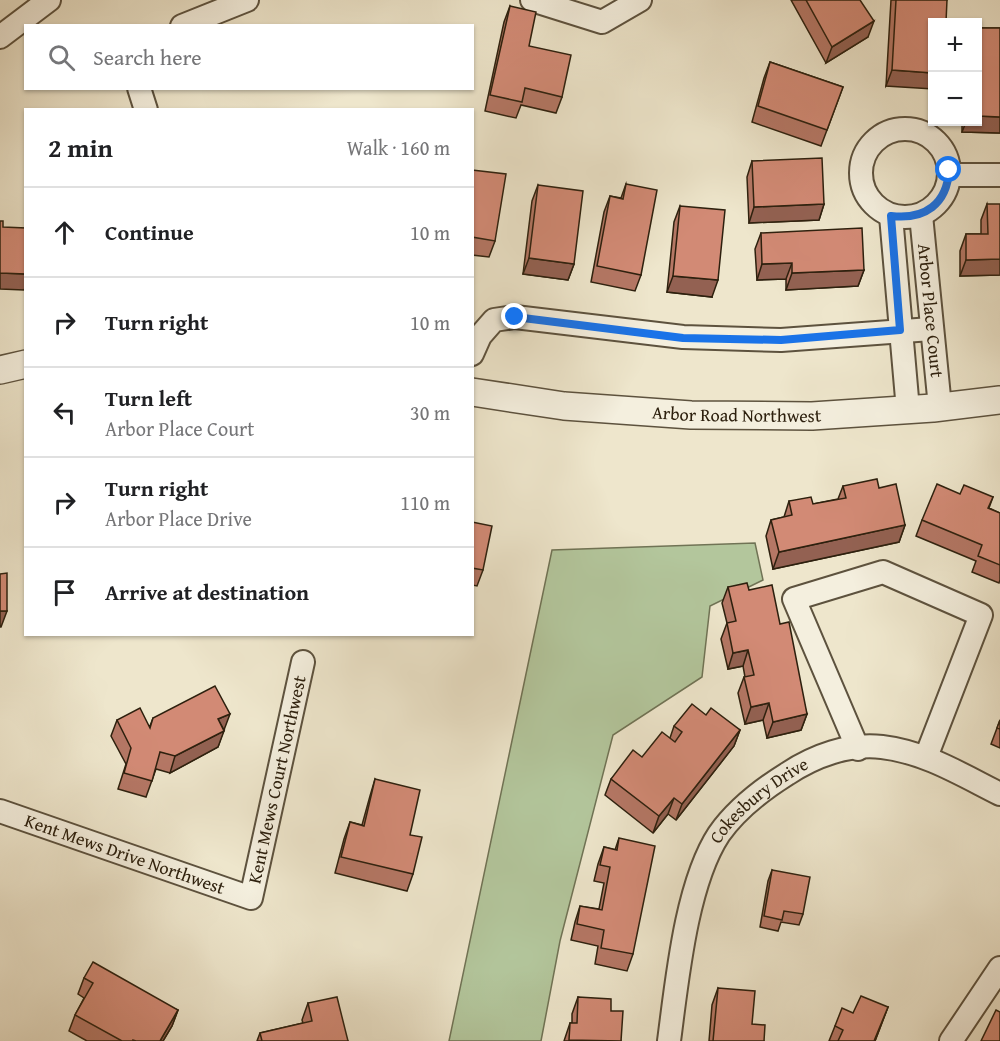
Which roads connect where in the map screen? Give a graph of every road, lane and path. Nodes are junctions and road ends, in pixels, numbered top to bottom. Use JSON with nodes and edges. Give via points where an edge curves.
{"nodes":[{"id":1,"x":49,"y":0,"type":"edge"},
{"id":2,"x":247,"y":0,"type":"edge"},
{"id":3,"x":532,"y":0,"type":"edge"},
{"id":4,"x":640,"y":0,"type":"edge"},
{"id":5,"x":187,"y":24,"type":"edge"},
{"id":6,"x":0,"y":37,"type":"edge"},
{"id":7,"x":140,"y":90,"type":"edge"},
{"id":8,"x":145,"y":108,"type":"edge"},
{"id":9,"x":1000,"y":175,"type":"edge"},
{"id":10,"x":949,"y":176,"type":"junction"},
{"id":11,"x":921,"y":215,"type":"junction"},
{"id":12,"x":891,"y":216,"type":"junction"},
{"id":13,"x":931,"y":329,"type":"junction"},
{"id":14,"x":900,"y":330,"type":"junction"},
{"id":15,"x":474,"y":350,"type":"edge"},
{"id":16,"x":24,"y":364,"type":"edge"},
{"id":17,"x":0,"y":370,"type":"edge"},
{"id":18,"x":474,"y":392,"type":"edge"},
{"id":19,"x":1000,"y":400,"type":"edge"},
{"id":20,"x":940,"y":407,"type":"junction"},
{"id":21,"x":908,"y":410,"type":"junction"},
{"id":22,"x":303,"y":663,"type":"dead end"},
{"id":23,"x":858,"y":749,"type":"junction"},
{"id":24,"x":926,"y":757,"type":"junction"},
{"id":25,"x":1000,"y":794,"type":"edge"},
{"id":26,"x":0,"y":811,"type":"edge"},
{"id":27,"x":251,"y":898,"type":"joint"},
{"id":28,"x":1000,"y":968,"type":"edge"},
{"id":29,"x":669,"y":1041,"type":"edge"},
{"id":30,"x":951,"y":1041,"type":"edge"}],
"edges":[{"from":1,"to":6,"type":"street"},
{"from":2,"to":5,"type":"street"},
{"from":3,"to":4,"type":"street","via":[[602,22]]},
{"from":7,"to":8,"type":"street"},
{"from":9,"to":10,"type":"street"},
{"from":10,"to":11,"type":"street","via":[[943,197]]},
{"from":10,"to":12,"type":"street","via":[[946,156],[938,144],[914,129],[898,129],[872,142],[860,170],[861,184],[878,209]]},
{"from":11,"to":12,"type":"street"},
{"from":11,"to":13,"type":"street","name":"Arbor Place Court"},
{"from":12,"to":14,"type":"street","name":"Arbor Place Court"},
{"from":13,"to":14,"type":"street"},
{"from":13,"to":20,"type":"street","name":"Arbor Place Court"},
{"from":14,"to":15,"type":"street","via":[[781,340],[683,338],[515,317],[494,320]]},
{"from":14,"to":21,"type":"street","name":"Arbor Place Court"},
{"from":16,"to":17,"type":"street"},
{"from":18,"to":21,"type":"street","name":"Arbor Road Northwest","via":[[564,406],[691,415],[812,416]]},
{"from":19,"to":20,"type":"street","name":"Arbor Road Northwest"},
{"from":20,"to":21,"type":"street","name":"Arbor Road Northwest"},
{"from":22,"to":27,"type":"street","name":"Kent Mews Court Northwest"},
{"from":23,"to":24,"type":"street","name":"Cokesbury Drive","via":[[880,747]]},
{"from":23,"to":24,"type":"street","via":[[794,599],[883,572],[981,615]]},
{"from":23,"to":29,"type":"street","name":"Cokesbury Drive","via":[[834,751],[806,762],[745,806],[720,834],[702,869],[683,941]]},
{"from":24,"to":25,"type":"street","name":"Cokesbury Drive"},
{"from":26,"to":27,"type":"street","name":"Kent Mews Drive Northwest"},
{"from":28,"to":30,"type":"street"}]}
